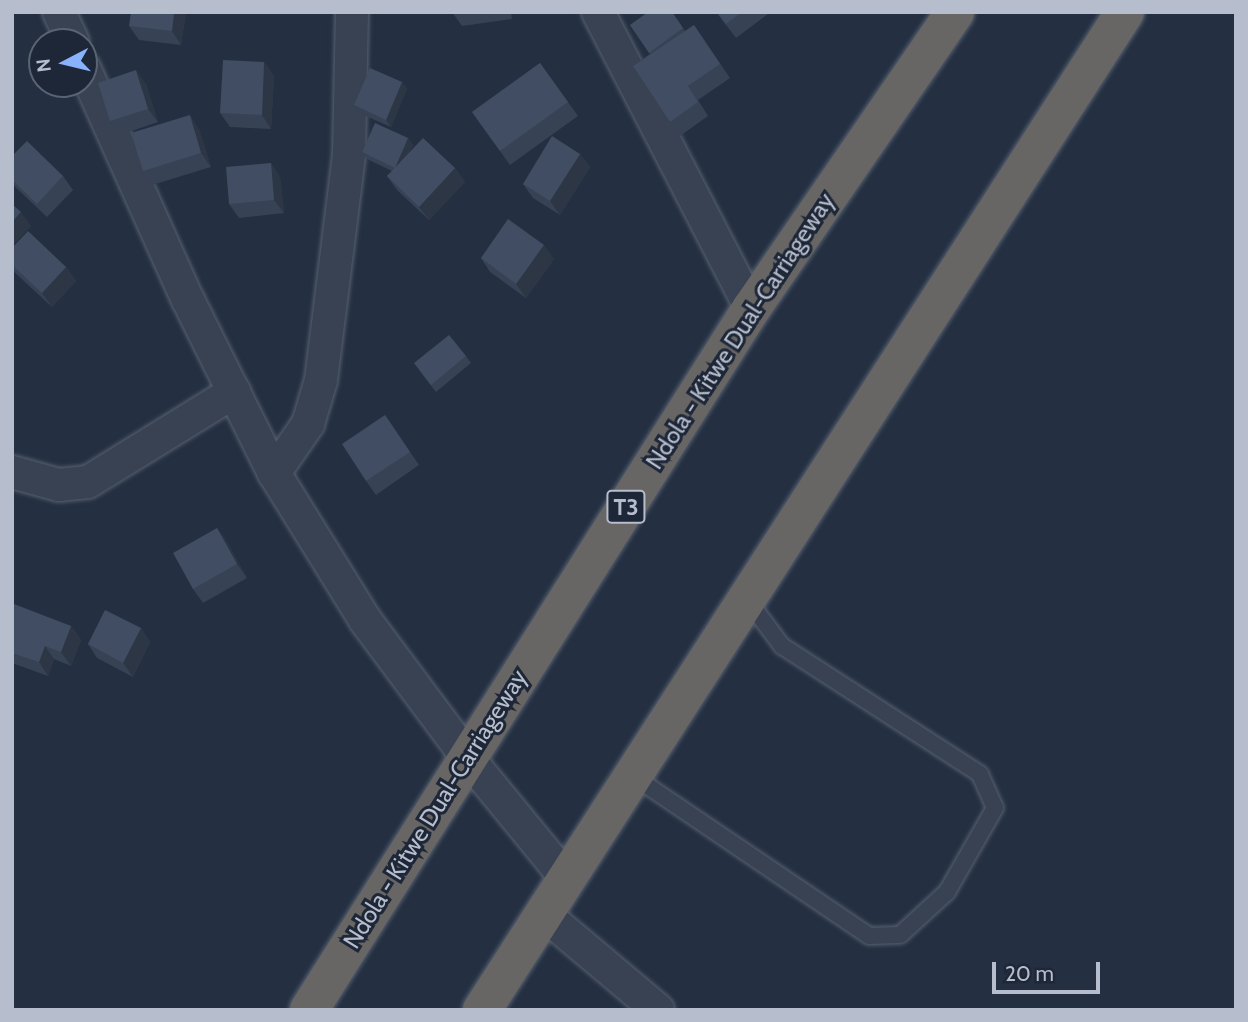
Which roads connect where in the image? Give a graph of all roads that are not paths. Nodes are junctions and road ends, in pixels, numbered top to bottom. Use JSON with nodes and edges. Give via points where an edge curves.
{"nodes":[{"id":1,"x":59,"y":12,"type":"edge"},
{"id":2,"x":352,"y":12,"type":"edge"},
{"id":3,"x":598,"y":12,"type":"edge"},
{"id":4,"x":1125,"y":12,"type":"edge"},
{"id":5,"x":947,"y":16,"type":"edge"},
{"id":6,"x":66,"y":28,"type":"edge"},
{"id":7,"x":98,"y":98,"type":"edge"},
{"id":8,"x":751,"y":309,"type":"junction"},
{"id":9,"x":234,"y":392,"type":"junction"},
{"id":10,"x":12,"y":472,"type":"edge"},
{"id":11,"x":274,"y":473,"type":"junction"},
{"id":12,"x":747,"y":599,"type":"junction"},
{"id":13,"x":467,"y":757,"type":"junction"},
{"id":14,"x":633,"y":775,"type":"junction"},
{"id":15,"x":566,"y":878,"type":"junction"},
{"id":16,"x":544,"y":914,"type":"junction"},
{"id":17,"x":309,"y":1010,"type":"edge"},
{"id":18,"x":482,"y":1010,"type":"edge"},
{"id":19,"x":657,"y":1010,"type":"edge"}],
"edges":[{"from":1,"to":6,"type":"street"},
{"from":2,"to":11,"type":"street","via":[[349,155],[321,380],[308,424]]},
{"from":3,"to":8,"type":"street"},
{"from":4,"to":12,"type":"highway"},
{"from":5,"to":8,"type":"highway","name":"Ndola - Kitwe Dual-Carriageway","number":"T3"},
{"from":7,"to":9,"type":"street"},
{"from":8,"to":13,"type":"highway","name":"Ndola - Kitwe Dual-Carriageway","number":"T3"},
{"from":9,"to":10,"type":"street","via":[[88,482],[60,485]]},
{"from":9,"to":11,"type":"street"},
{"from":11,"to":13,"type":"street","via":[[365,620]]},
{"from":12,"to":14,"type":"highway"},
{"from":12,"to":14,"type":"lane","via":[[782,646],[980,774],[995,808],[947,892],[900,936],[869,936]]},
{"from":13,"to":15,"type":"street"},
{"from":13,"to":17,"type":"highway","name":"Ndola - Kitwe Dual-Carriageway","number":"T3"},
{"from":14,"to":15,"type":"highway"},
{"from":15,"to":16,"type":"highway"},
{"from":16,"to":18,"type":"highway"},
{"from":16,"to":19,"type":"street"}]}
